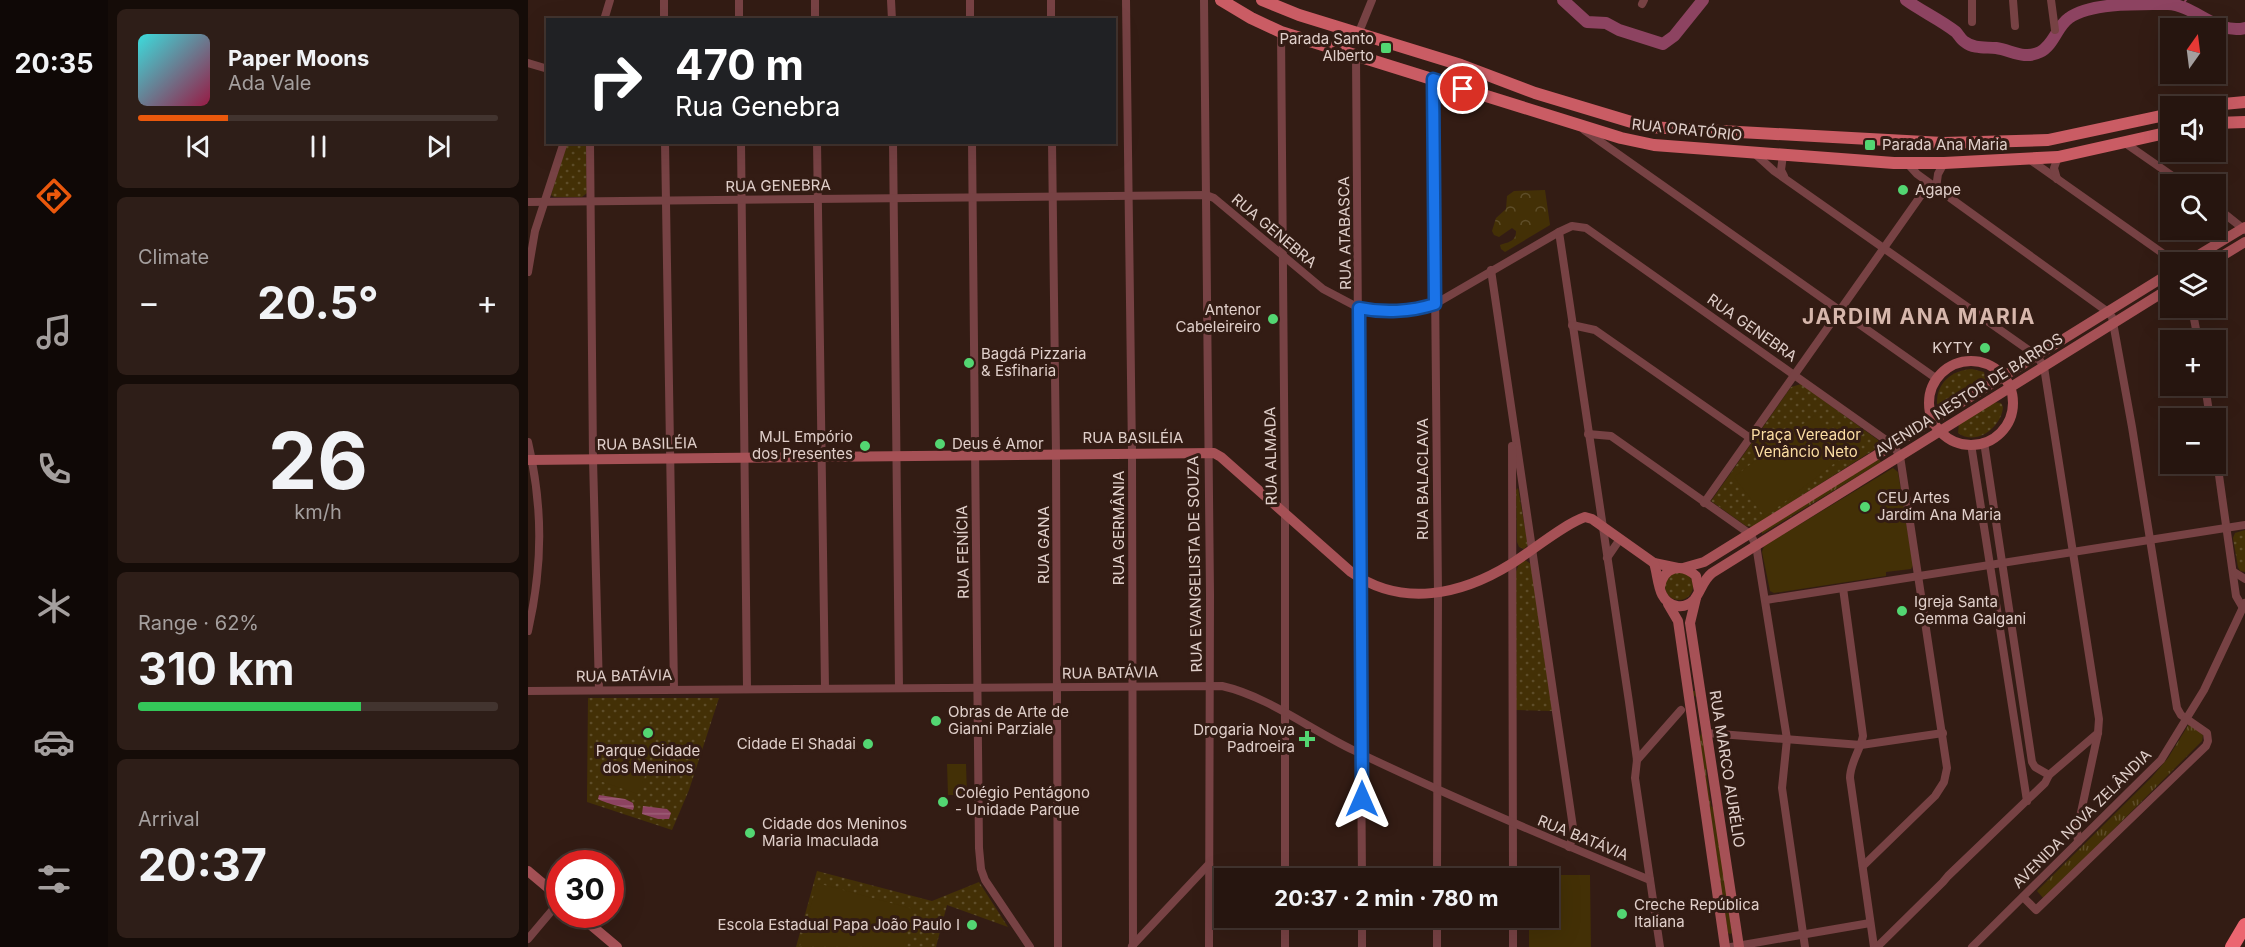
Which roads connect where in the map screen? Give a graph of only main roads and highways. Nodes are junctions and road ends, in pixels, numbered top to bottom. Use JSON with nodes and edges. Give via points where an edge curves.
{"nodes":[{"id":1,"x":1221,"y":0,"type":"edge"},
{"id":2,"x":1262,"y":0,"type":"edge"},
{"id":3,"x":1299,"y":15,"type":"junction"},
{"id":4,"x":1281,"y":32,"type":"junction"},
{"id":5,"x":1428,"y":55,"type":"junction"},
{"id":6,"x":1433,"y":79,"type":"junction"},
{"id":7,"x":2245,"y":102,"type":"edge"},
{"id":8,"x":2226,"y":104,"type":"edge"},
{"id":9,"x":2160,"y":116,"type":"edge"},
{"id":10,"x":2245,"y":122,"type":"edge"},
{"id":11,"x":2226,"y":123,"type":"edge"},
{"id":12,"x":2160,"y":134,"type":"edge"},
{"id":13,"x":2245,"y":925,"type":"edge"},
{"id":14,"x":2232,"y":947,"type":"edge"}],
"edges":[{"from":1,"to":4,"type":"main road","name":"RUA ORATÓRIO"},
{"from":2,"to":3,"type":"main road","name":"RUA ORATÓRIO"},
{"from":3,"to":4,"type":"main road","via":[[1288,20]]},
{"from":3,"to":5,"type":"main road","name":"RUA ORATÓRIO"},
{"from":4,"to":6,"type":"main road","name":"RUA ORATÓRIO"},
{"from":5,"to":6,"type":"main road"},
{"from":5,"to":9,"type":"main road","name":"RUA ORATÓRIO","via":[[1633,124],[1653,127],[1943,143],[2054,139]]},
{"from":6,"to":12,"type":"main road","name":"RUA ORATÓRIO","via":[[1642,143],[1783,155],[1907,164],[2028,159],[2058,157]]},
{"from":7,"to":8,"type":"main road"},
{"from":10,"to":11,"type":"main road"},
{"from":13,"to":14,"type":"highway"}]}
